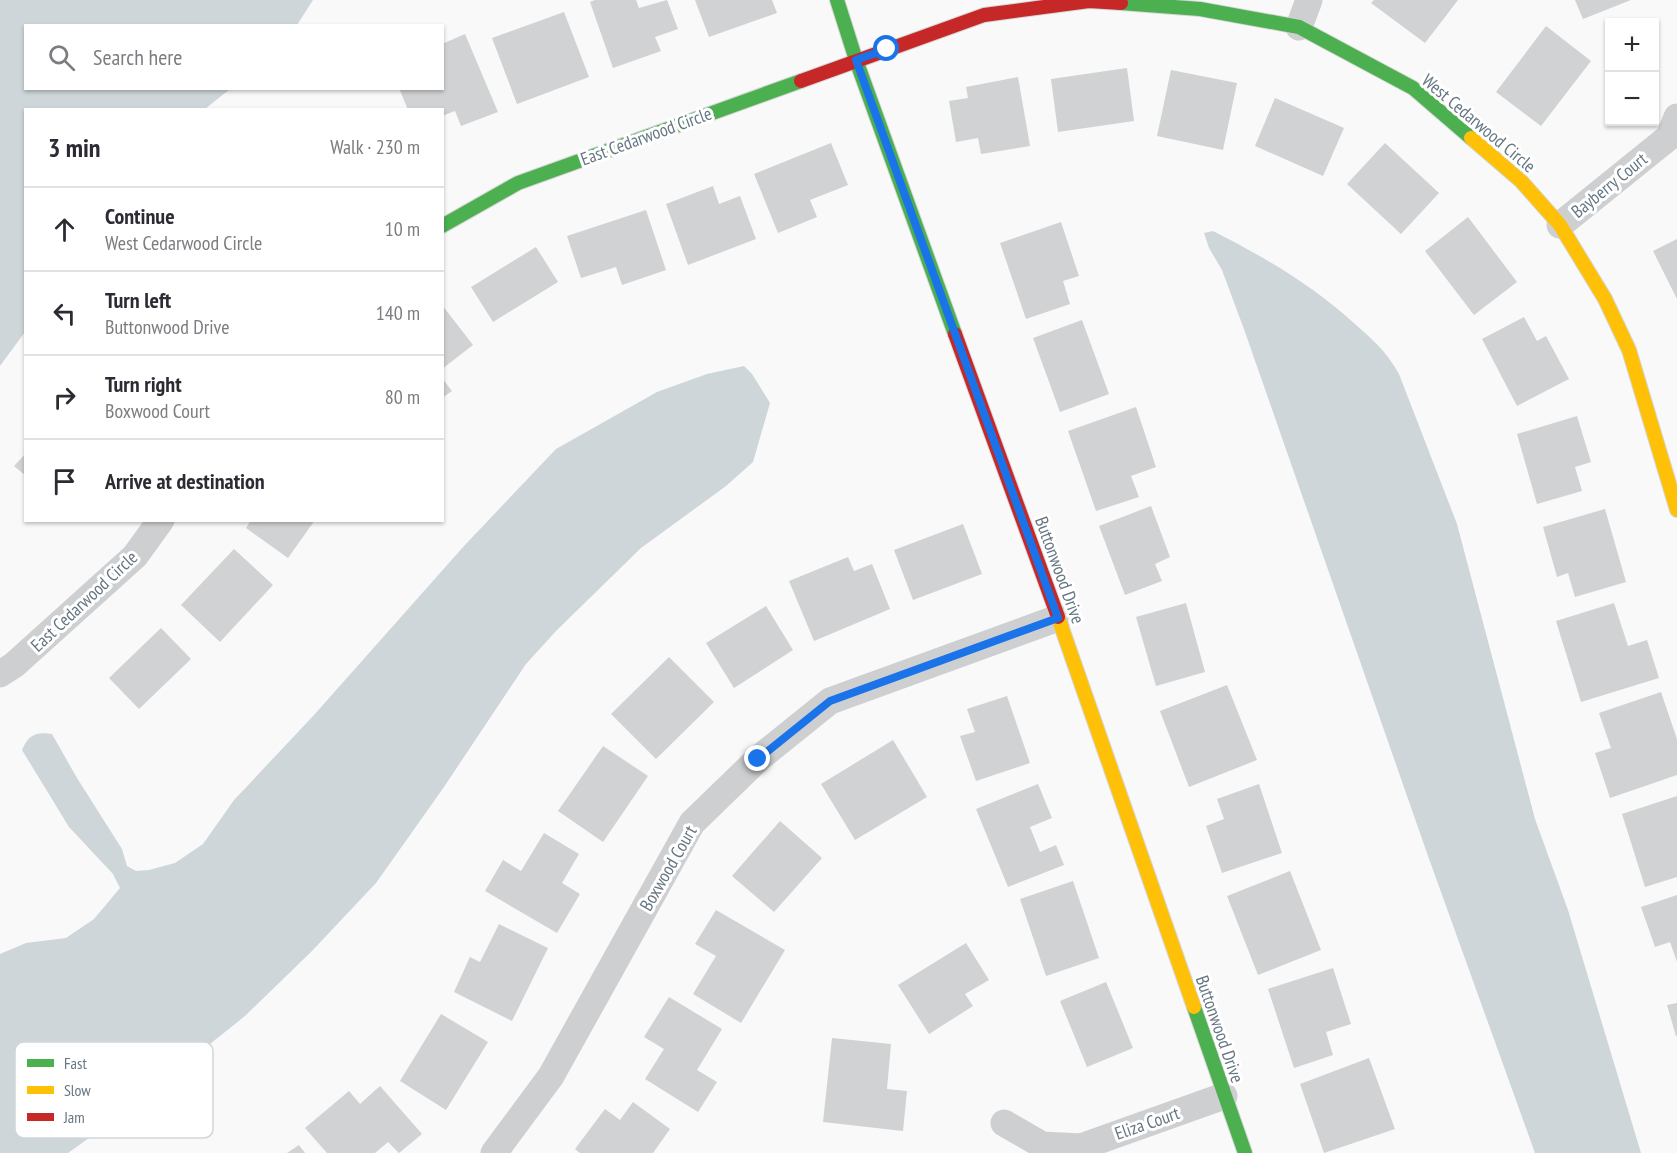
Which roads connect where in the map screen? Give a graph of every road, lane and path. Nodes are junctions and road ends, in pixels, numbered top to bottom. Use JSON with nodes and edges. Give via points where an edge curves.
{"nodes":[{"id":1,"x":837,"y":0,"type":"edge"},
{"id":2,"x":1309,"y":0,"type":"edge"},
{"id":3,"x":1299,"y":27,"type":"junction"},
{"id":4,"x":856,"y":60,"type":"junction"},
{"id":5,"x":1677,"y":117,"type":"edge"},
{"id":6,"x":444,"y":225,"type":"edge"},
{"id":7,"x":1560,"y":225,"type":"junction"},
{"id":8,"x":1677,"y":510,"type":"edge"},
{"id":9,"x":160,"y":522,"type":"edge"},
{"id":10,"x":1058,"y":618,"type":"junction"},
{"id":11,"x":0,"y":674,"type":"edge"},
{"id":12,"x":1224,"y":1096,"type":"junction"},
{"id":13,"x":1004,"y":1123,"type":"dead end"},
{"id":14,"x":494,"y":1153,"type":"edge"},
{"id":15,"x":1245,"y":1153,"type":"edge"}],
"edges":[{"from":1,"to":4,"type":"street","name":"Buttonwood Drive"},
{"from":2,"to":3,"type":"street"},
{"from":3,"to":4,"type":"street","name":"West Cedarwood Circle","via":[[1200,9],[1089,1],[984,15]]},
{"from":3,"to":7,"type":"street","name":"West Cedarwood Circle","via":[[1413,88],[1521,181]]},
{"from":4,"to":6,"type":"street","name":"East Cedarwood Circle","via":[[518,183]]},
{"from":4,"to":10,"type":"street","name":"Buttonwood Drive"},
{"from":5,"to":7,"type":"street","name":"Bayberry Court","via":[[1669,137]]},
{"from":7,"to":8,"type":"street","name":"West Cedarwood Circle","via":[[1605,299],[1629,350]]},
{"from":9,"to":11,"type":"street","name":"East Cedarwood Circle","via":[[135,556]]},
{"from":10,"to":12,"type":"street","name":"Buttonwood Drive"},
{"from":10,"to":14,"type":"street","name":"Boxwood Court","via":[[830,701],[749,767],[692,823],[551,1076]]},
{"from":12,"to":13,"type":"street","name":"Eliza Court","via":[[1081,1147],[1042,1145]]},
{"from":12,"to":15,"type":"street","name":"Buttonwood Drive"}]}
